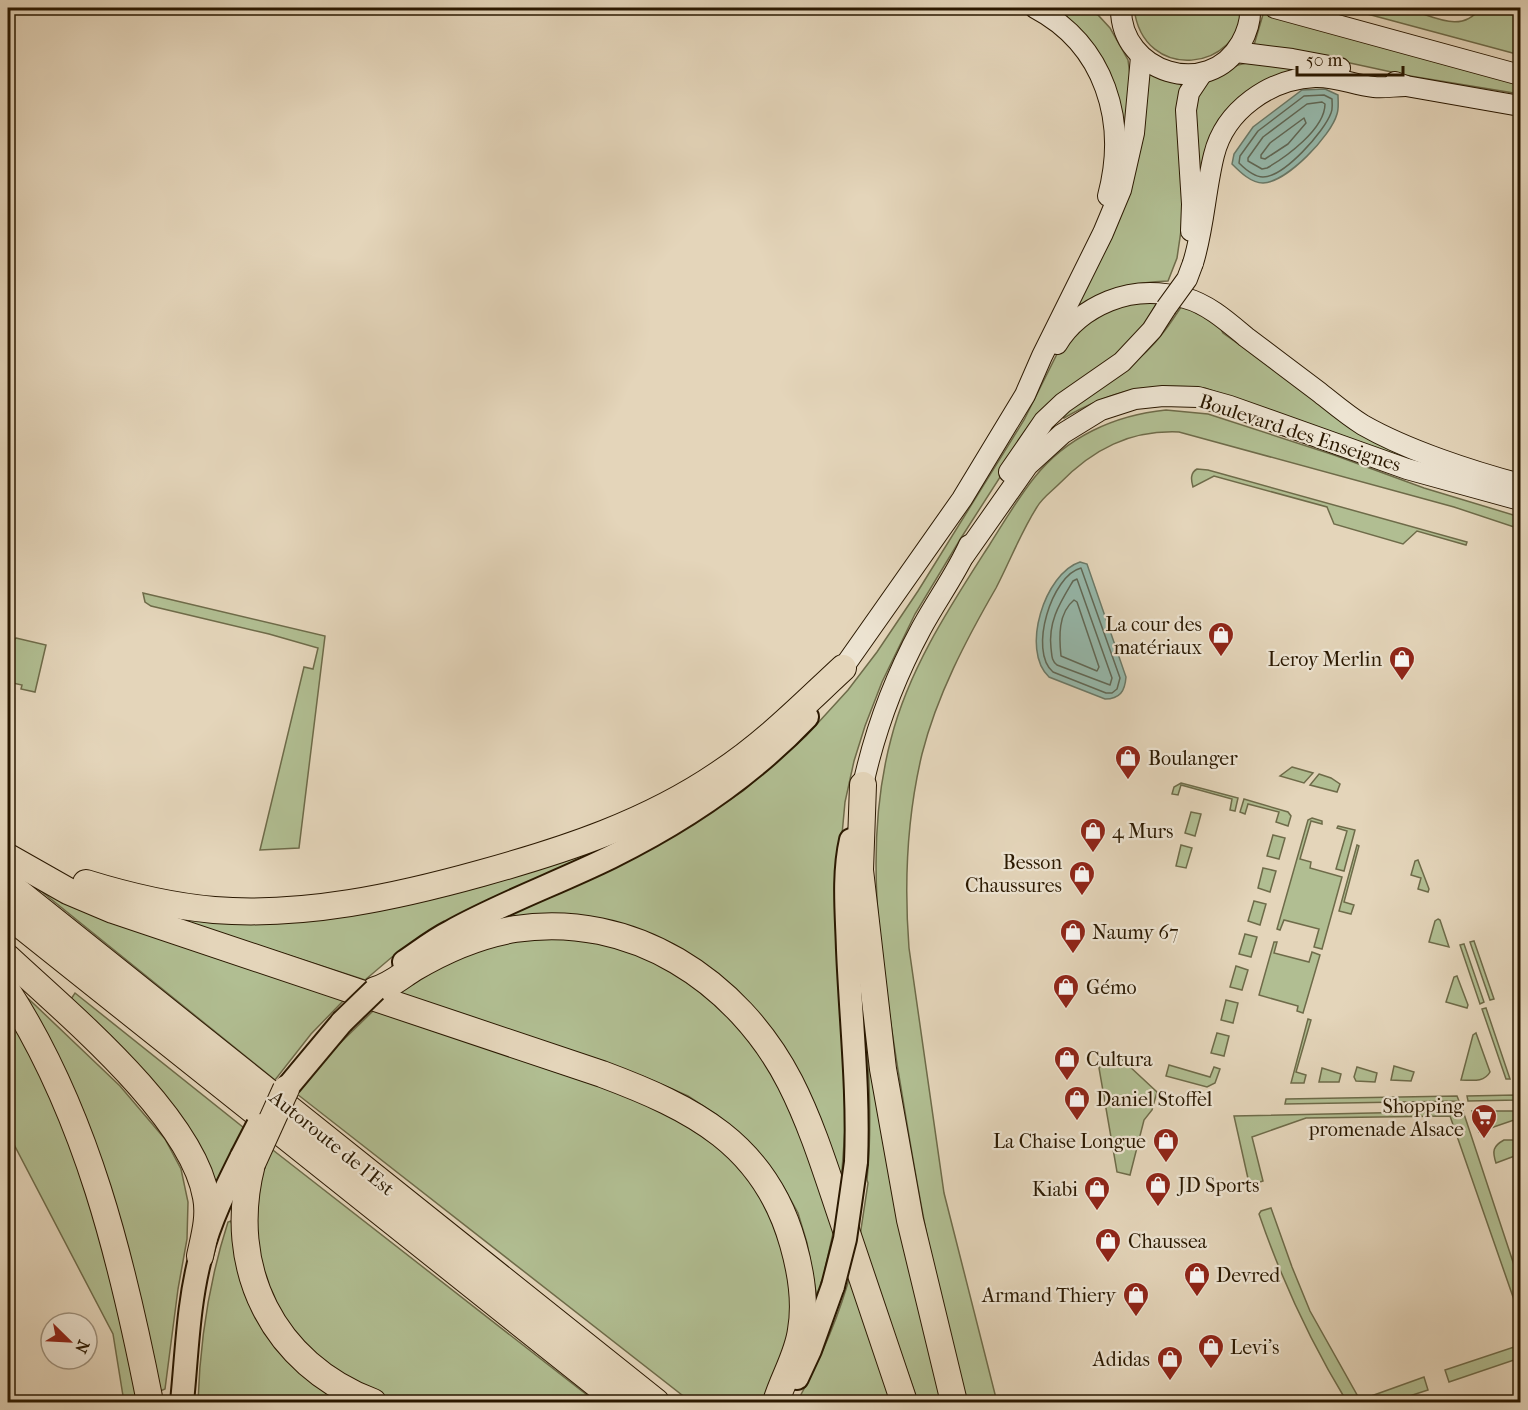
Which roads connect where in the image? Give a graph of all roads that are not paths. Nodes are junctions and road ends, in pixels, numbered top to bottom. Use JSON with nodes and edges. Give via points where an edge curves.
{"nodes":[{"id":1,"x":1035,"y":8,"type":"edge"},
{"id":2,"x":1250,"y":8,"type":"edge"},
{"id":3,"x":1275,"y":8,"type":"edge"},
{"id":4,"x":1115,"y":10,"type":"edge"},
{"id":5,"x":1236,"y":52,"type":"junction"},
{"id":6,"x":1141,"y":57,"type":"junction"},
{"id":7,"x":1201,"y":75,"type":"junction"},
{"id":8,"x":1521,"y":75,"type":"edge"},
{"id":9,"x":1406,"y":86,"type":"junction"},
{"id":10,"x":1521,"y":106,"type":"edge"},
{"id":11,"x":1190,"y":262,"type":"junction"},
{"id":12,"x":1060,"y":318,"type":"junction"},
{"id":13,"x":1025,"y":395,"type":"junction"},
{"id":14,"x":1440,"y":479,"type":"junction"},
{"id":15,"x":1521,"y":484,"type":"edge"},
{"id":16,"x":1521,"y":500,"type":"edge"},
{"id":17,"x":1521,"y":512,"type":"edge"},
{"id":18,"x":964,"y":556,"type":"junction"},
{"id":19,"x":843,"y":668,"type":"junction"},
{"id":20,"x":863,"y":785,"type":"junction"},
{"id":21,"x":8,"y":845,"type":"edge"},
{"id":22,"x":8,"y":857,"type":"edge"},
{"id":23,"x":8,"y":884,"type":"edge"},
{"id":24,"x":8,"y":915,"type":"edge"},
{"id":25,"x":8,"y":958,"type":"edge"},
{"id":26,"x":409,"y":965,"type":"junction"},
{"id":27,"x":375,"y":990,"type":"joint"},
{"id":28,"x":8,"y":992,"type":"edge"},
{"id":29,"x":286,"y":1089,"type":"joint"},
{"id":30,"x":247,"y":1160,"type":"junction"},
{"id":31,"x":200,"y":1256,"type":"junction"},
{"id":32,"x":150,"y":1402,"type":"edge"},
{"id":33,"x":184,"y":1402,"type":"edge"},
{"id":34,"x":373,"y":1402,"type":"edge"},
{"id":35,"x":619,"y":1402,"type":"edge"},
{"id":36,"x":656,"y":1402,"type":"edge"},
{"id":37,"x":776,"y":1402,"type":"edge"},
{"id":38,"x":783,"y":1402,"type":"edge"},
{"id":39,"x":904,"y":1402,"type":"edge"},
{"id":40,"x":954,"y":1402,"type":"edge"}],
"edges":[{"from":1,"to":12,"type":"main road","via":[[1053,17],[1092,59],[1107,93],[1114,128],[1113,168],[1106,203]]},
{"from":2,"to":5,"type":"main road","via":[[1246,35]]},
{"from":3,"to":8,"type":"main road"},
{"from":4,"to":6,"type":"main road"},
{"from":5,"to":7,"type":"main road","via":[[1220,67]]},
{"from":5,"to":9,"type":"main road","via":[[1321,64]]},
{"from":6,"to":7,"type":"main road","via":[[1160,68]]},
{"from":6,"to":12,"type":"main road","via":[[1134,133],[1121,190]]},
{"from":7,"to":11,"type":"main road","via":[[1187,102],[1192,204]]},
{"from":9,"to":10,"type":"main road"},
{"from":9,"to":11,"type":"main road","via":[[1374,87],[1336,78],[1302,78],[1268,89],[1242,108],[1214,154],[1202,230]]},
{"from":11,"to":18,"type":"main road","bridge":true,"via":[[1177,295],[1142,342],[1122,362],[1044,421],[990,501]]},
{"from":12,"to":13,"type":"main road"},
{"from":13,"to":15,"type":"main road","name":"Boulevard des Enseignes","via":[[1064,334],[1082,316],[1117,298],[1162,293],[1186,298],[1212,311],[1342,411],[1374,430],[1474,471]]},
{"from":13,"to":19,"type":"main road","via":[[962,499]]},
{"from":14,"to":16,"type":"main road","name":"Boulevard des Enseignes"},
{"from":14,"to":17,"type":"main road"},
{"from":14,"to":18,"type":"main road","name":"Boulevard des Enseignes","via":[[1198,397],[1136,399],[1086,417],[1047,446],[1028,465]]},
{"from":18,"to":20,"type":"main road","via":[[897,677],[877,730]]},
{"from":19,"to":21,"type":"highway","via":[[769,736],[719,774],[668,805],[566,849],[423,889],[303,908],[215,910],[175,905],[82,882]]},
{"from":19,"to":26,"type":"main road","via":[[804,720],[728,788],[666,828],[610,857],[449,932]]},
{"from":20,"to":38,"type":"main road","bridge":true,"via":[[847,870],[858,1122],[856,1162],[845,1239],[833,1286],[810,1350]]},
{"from":20,"to":40,"type":"highway","via":[[860,870],[883,1069],[910,1220]]},
{"from":22,"to":37,"type":"highway","via":[[68,891],[113,910],[648,1091],[722,1134],[762,1176],[789,1229],[797,1256],[804,1310],[801,1332]]},
{"from":23,"to":36,"type":"highway","name":"Autoroute de l’Est"},
{"from":24,"to":35,"type":"highway","name":"Autoroute de l’Est"},
{"from":25,"to":31,"type":"highway","via":[[115,1060],[176,1130],[198,1171],[207,1200]]},
{"from":26,"to":27,"type":"highway","via":[[385,987]]},
{"from":26,"to":39,"type":"highway","via":[[482,936],[548,926],[579,928],[607,932],[662,952],[705,979],[732,1002],[770,1050],[808,1123]]},
{"from":27,"to":29,"type":"main road","bridge":true,"via":[[342,1022]]},
{"from":28,"to":32,"type":"highway","via":[[46,1057],[88,1159],[112,1234]]},
{"from":29,"to":30,"type":"highway","bridge":true},
{"from":30,"to":31,"type":"main road","via":[[208,1230]]},
{"from":30,"to":34,"type":"highway","via":[[244,1239],[259,1295],[272,1322],[317,1372]]},
{"from":31,"to":33,"type":"main road","via":[[190,1314]]}]}
